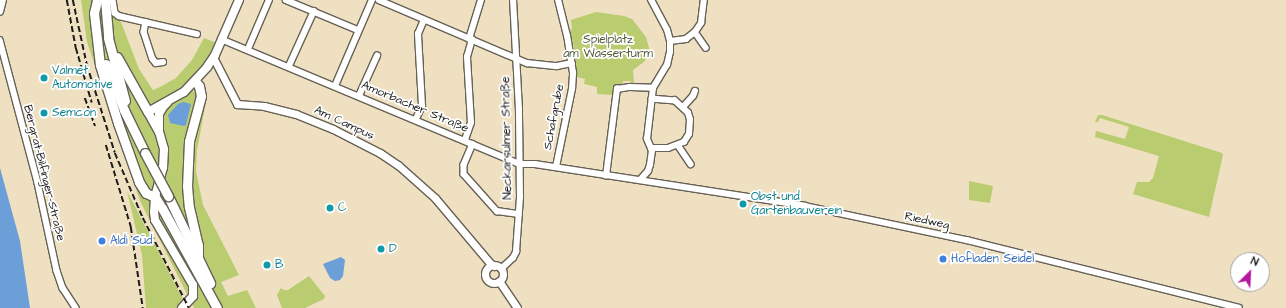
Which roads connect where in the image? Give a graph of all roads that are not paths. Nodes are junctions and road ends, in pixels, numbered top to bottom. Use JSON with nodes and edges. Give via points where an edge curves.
{"nodes":[{"id":1,"x":4,"y":0,"type":"edge"},
{"id":2,"x":97,"y":0,"type":"edge"},
{"id":3,"x":105,"y":0,"type":"edge"},
{"id":4,"x":113,"y":0,"type":"edge"},
{"id":5,"x":239,"y":0,"type":"edge"},
{"id":6,"x":269,"y":0,"type":"edge"},
{"id":7,"x":286,"y":0,"type":"edge"},
{"id":8,"x":372,"y":0,"type":"edge"},
{"id":9,"x":379,"y":0,"type":"edge"},
{"id":10,"x":481,"y":0,"type":"edge"},
{"id":11,"x":513,"y":0,"type":"edge"},
{"id":12,"x":558,"y":0,"type":"edge"},
{"id":13,"x":651,"y":0,"type":"edge"},
{"id":14,"x":704,"y":0,"type":"edge"},
{"id":15,"x":314,"y":11,"type":"junction"},
{"id":16,"x":0,"y":12,"type":"edge"},
{"id":17,"x":424,"y":20,"type":"junction"},
{"id":18,"x":146,"y":22,"type":"junction"},
{"id":19,"x":108,"y":25,"type":"junction"},
{"id":20,"x":358,"y":30,"type":"junction"},
{"id":21,"x":695,"y":32,"type":"junction"},
{"id":22,"x":197,"y":34,"type":"dead end"},
{"id":23,"x":222,"y":39,"type":"junction"},
{"id":24,"x":0,"y":40,"type":"edge"},
{"id":25,"x":470,"y":40,"type":"junction"},
{"id":26,"x":670,"y":41,"type":"junction"},
{"id":27,"x":706,"y":48,"type":"dead end"},
{"id":28,"x":248,"y":50,"type":"junction"},
{"id":29,"x":377,"y":56,"type":"dead end"},
{"id":30,"x":213,"y":57,"type":"junction"},
{"id":31,"x":516,"y":59,"type":"junction"},
{"id":32,"x":163,"y":62,"type":"dead end"},
{"id":33,"x":572,"y":64,"type":"junction"},
{"id":34,"x":289,"y":66,"type":"junction"},
{"id":35,"x":195,"y":81,"type":"junction"},
{"id":36,"x":335,"y":86,"type":"junction"},
{"id":37,"x":653,"y":88,"type":"junction"},
{"id":38,"x":695,"y":91,"type":"dead end"},
{"id":39,"x":178,"y":96,"type":"junction"},
{"id":40,"x":359,"y":96,"type":"junction"},
{"id":41,"x":652,"y":99,"type":"junction"},
{"id":42,"x":683,"y":107,"type":"junction"},
{"id":43,"x":148,"y":112,"type":"junction"},
{"id":44,"x":416,"y":119,"type":"junction"},
{"id":45,"x":131,"y":123,"type":"junction"},
{"id":46,"x":159,"y":132,"type":"junction"},
{"id":47,"x":465,"y":140,"type":"junction"},
{"id":48,"x":473,"y":144,"type":"junction"},
{"id":49,"x":678,"y":145,"type":"junction"},
{"id":50,"x":651,"y":148,"type":"junction"},
{"id":51,"x":520,"y":164,"type":"junction"},
{"id":52,"x":691,"y":164,"type":"dead end"},
{"id":53,"x":556,"y":167,"type":"junction"},
{"id":54,"x":606,"y":176,"type":"junction"},
{"id":55,"x":640,"y":180,"type":"junction"},
{"id":56,"x":155,"y":197,"type":"junction"},
{"id":57,"x":519,"y":214,"type":"junction"},
{"id":58,"x":463,"y":231,"type":"junction"},
{"id":59,"x":198,"y":258,"type":"junction"},
{"id":60,"x":497,"y":267,"type":"junction"},
{"id":61,"x":486,"y":269,"type":"junction"},
{"id":62,"x":499,"y":281,"type":"junction"},
{"id":63,"x":76,"y":308,"type":"edge"},
{"id":64,"x":182,"y":308,"type":"edge"},
{"id":65,"x":217,"y":308,"type":"edge"},
{"id":66,"x":221,"y":308,"type":"edge"},
{"id":67,"x":516,"y":308,"type":"edge"},
{"id":68,"x":1239,"y":308,"type":"edge"}],
"edges":[{"from":1,"to":16,"type":"street"},
{"from":2,"to":45,"type":"highway","via":[[107,67]]},
{"from":2,"to":56,"type":"highway","via":[[94,13],[100,65],[106,86],[139,182],[146,193]]},
{"from":3,"to":19,"type":"highway"},
{"from":4,"to":18,"type":"street","via":[[115,13],[119,16]]},
{"from":5,"to":23,"type":"main road"},
{"from":6,"to":28,"type":"street"},
{"from":7,"to":15,"type":"street"},
{"from":8,"to":20,"type":"street"},
{"from":9,"to":17,"type":"street"},
{"from":10,"to":25,"type":"street"},
{"from":11,"to":31,"type":"street","name":"Neckarsulmer Straße"},
{"from":12,"to":33,"type":"street","name":"Schafgrube"},
{"from":13,"to":26,"type":"street"},
{"from":14,"to":21,"type":"street","via":[[700,23]]},
{"from":15,"to":20,"type":"street"},
{"from":15,"to":34,"type":"street"},
{"from":17,"to":25,"type":"street"},
{"from":17,"to":44,"type":"street","via":[[418,34],[422,106]]},
{"from":18,"to":22,"type":"street"},
{"from":18,"to":32,"type":"street","via":[[144,32],[153,59],[156,62]]},
{"from":19,"to":43,"type":"highway","via":[[120,65]]},
{"from":19,"to":45,"type":"highway","via":[[108,38]]},
{"from":20,"to":36,"type":"street"},
{"from":21,"to":26,"type":"street","via":[[686,38]]},
{"from":21,"to":27,"type":"street"},
{"from":23,"to":28,"type":"street","name":"Amorbacher Straße"},
{"from":23,"to":30,"type":"main road"},
{"from":24,"to":63,"type":"street","name":"Bergrat-Bilfinger-Straße","via":[[38,183],[55,265],[63,288]]},
{"from":25,"to":31,"type":"street"},
{"from":25,"to":47,"type":"street","via":[[467,57],[471,123]]},
{"from":26,"to":37,"type":"street","via":[[667,65]]},
{"from":28,"to":34,"type":"street","name":"Amorbacher Straße"},
{"from":29,"to":40,"type":"street"},
{"from":30,"to":35,"type":"main road"},
{"from":30,"to":58,"type":"street","name":"Am Campus","via":[[237,104],[264,106],[290,112],[360,141],[416,180]]},
{"from":31,"to":33,"type":"street","via":[[540,66]]},
{"from":31,"to":51,"type":"street","name":"Neckarsulmer Straße"},
{"from":33,"to":53,"type":"street","name":"Schafgrube","via":[[572,89]]},
{"from":34,"to":36,"type":"street","name":"Amorbacher Straße"},
{"from":35,"to":39,"type":"main road"},
{"from":35,"to":59,"type":"highway","via":[[201,96],[190,141],[187,186]]},
{"from":36,"to":40,"type":"street","name":"Amorbacher Straße"},
{"from":37,"to":41,"type":"street"},
{"from":37,"to":54,"type":"street","via":[[617,89]]},
{"from":38,"to":42,"type":"street"},
{"from":39,"to":43,"type":"main road"},
{"from":39,"to":46,"type":"main road","via":[[163,106],[159,114]]},
{"from":40,"to":44,"type":"street","name":"Amorbacher Straße"},
{"from":41,"to":42,"type":"street","via":[[675,101]]},
{"from":41,"to":50,"type":"street","via":[[647,139]]},
{"from":42,"to":49,"type":"street","via":[[690,116],[689,134],[684,142]]},
{"from":43,"to":46,"type":"main road"},
{"from":44,"to":47,"type":"street","name":"Amorbacher Straße"},
{"from":45,"to":59,"type":"highway","bridge":true},
{"from":46,"to":56,"type":"main road","via":[[164,157]]},
{"from":47,"to":48,"type":"street","name":"Amorbacher Straße"},
{"from":48,"to":51,"type":"street","name":"Amorbacher Straße"},
{"from":48,"to":57,"type":"street","via":[[464,165],[464,174],[494,209],[502,213]]},
{"from":49,"to":50,"type":"street"},
{"from":49,"to":52,"type":"street"},
{"from":50,"to":55,"type":"street","via":[[648,171]]},
{"from":51,"to":53,"type":"street","name":"Amorbacher Straße"},
{"from":51,"to":57,"type":"street","name":"Neckarsulmer Straße"},
{"from":53,"to":54,"type":"street","name":"Amorbacher Straße"},
{"from":54,"to":55,"type":"street","name":"Riedweg"},
{"from":55,"to":68,"type":"street","name":"Riedweg","via":[[805,206],[967,240]]},
{"from":56,"to":64,"type":"main road","via":[[154,212],[158,227],[193,285],[193,296]]},
{"from":56,"to":65,"type":"highway"},
{"from":57,"to":60,"type":"street","name":"Neckarsulmer Straße","via":[[516,252],[513,258]]},
{"from":58,"to":60,"type":"street","name":"Am Campus","via":[[490,263]]},
{"from":58,"to":61,"type":"street","name":"Am Campus"},
{"from":59,"to":66,"type":"highway"},
{"from":60,"to":61,"type":"street"},
{"from":60,"to":62,"type":"street","via":[[502,275]]},
{"from":61,"to":62,"type":"street","via":[[488,281]]},
{"from":62,"to":67,"type":"street"}]}
